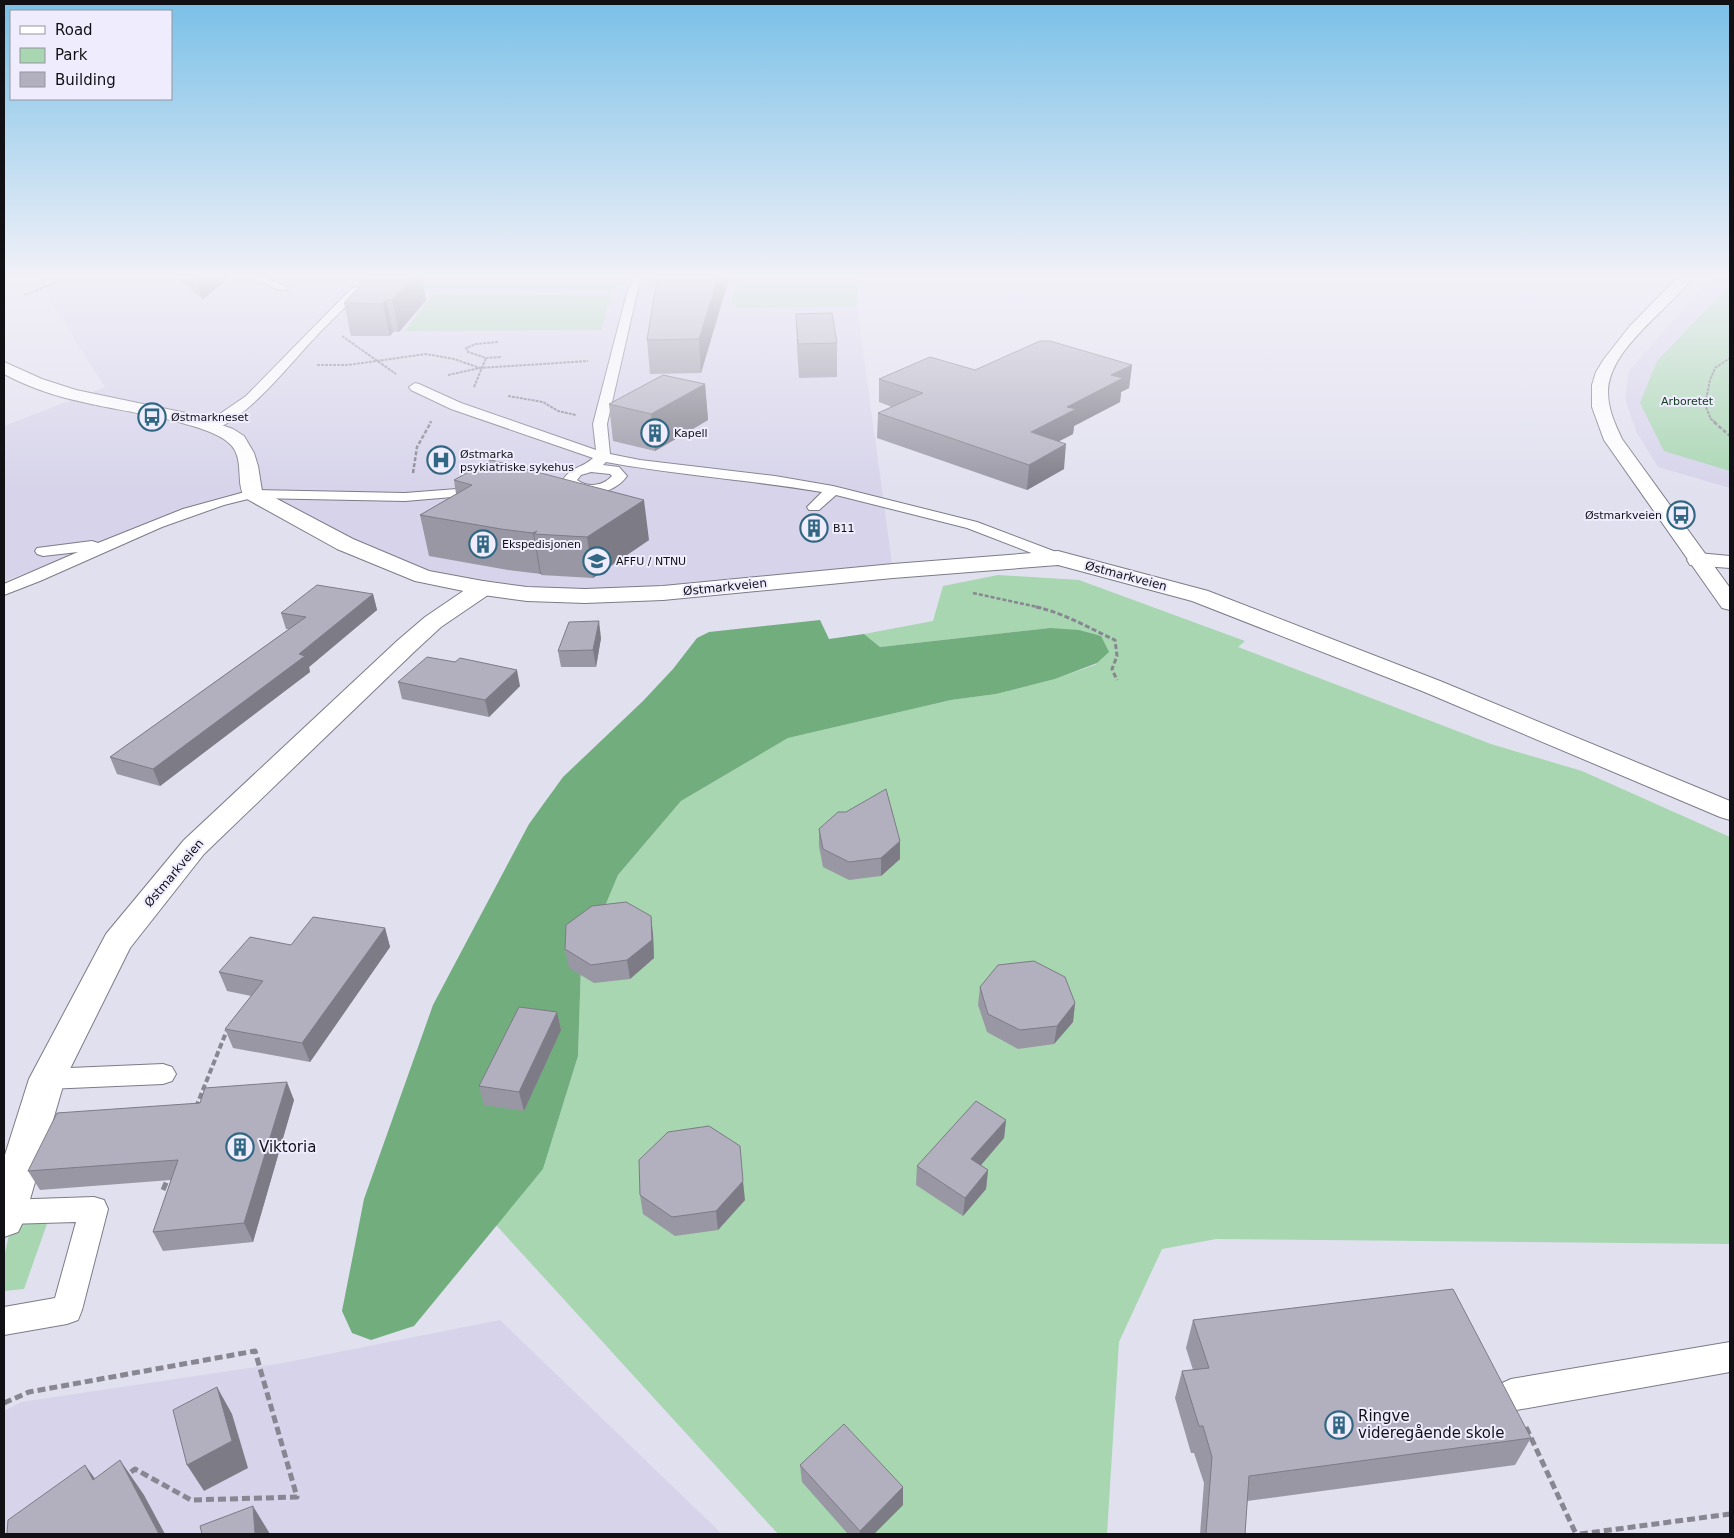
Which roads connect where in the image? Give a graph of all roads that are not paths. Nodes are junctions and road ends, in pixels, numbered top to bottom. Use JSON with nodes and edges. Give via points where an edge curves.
{"nodes":[{"id":1,"x":297,"y":350,"type":"edge"},
{"id":2,"x":618,"y":350,"type":"edge"},
{"id":3,"x":1618,"y":350,"type":"edge"},
{"id":4,"x":4,"y":367,"type":"edge"},
{"id":5,"x":413,"y":385,"type":"road end"},
{"id":6,"x":212,"y":426,"type":"junction"},
{"id":7,"x":603,"y":457,"type":"junction"},
{"id":8,"x":591,"y":468,"type":"junction"},
{"id":9,"x":498,"y":490,"type":"edge"},
{"id":10,"x":833,"y":490,"type":"junction"},
{"id":11,"x":252,"y":494,"type":"junction"},
{"id":12,"x":814,"y":507,"type":"dead end"},
{"id":13,"x":109,"y":545,"type":"junction"},
{"id":14,"x":43,"y":551,"type":"dead end"},
{"id":15,"x":1058,"y":558,"type":"junction"},
{"id":16,"x":1698,"y":560,"type":"junction"},
{"id":17,"x":1730,"y":562,"type":"edge"},
{"id":18,"x":483,"y":588,"type":"junction"},
{"id":19,"x":4,"y":590,"type":"edge"},
{"id":20,"x":1730,"y":602,"type":"edge"},
{"id":21,"x":1730,"y":811,"type":"edge"},
{"id":22,"x":163,"y":1074,"type":"dead end"},
{"id":23,"x":47,"y":1079,"type":"junction"},
{"id":24,"x":5,"y":1216,"type":"edge"},
{"id":25,"x":4,"y":1321,"type":"edge"},
{"id":26,"x":1730,"y":1357,"type":"edge"},
{"id":27,"x":1511,"y":1395,"type":"edge"}],
"edges":[{"from":1,"to":6,"type":"lane","via":[[249,401]]},
{"from":2,"to":7,"type":"lane","via":[[600,424]]},
{"from":3,"to":16,"type":"street","via":[[1600,384],[1604,421]]},
{"from":4,"to":6,"type":"street","via":[[28,381],[72,395]]},
{"from":5,"to":7,"type":"lane","via":[[456,406]]},
{"from":6,"to":11,"type":"street","via":[[237,439],[248,461]]},
{"from":7,"to":8,"type":"lane"},
{"from":7,"to":10,"type":"lane"},
{"from":8,"to":8,"type":"lane","via":[[576,472],[563,481],[591,489],[615,483],[620,476],[608,468]]},
{"from":9,"to":11,"type":"lane","via":[[406,497]]},
{"from":10,"to":12,"type":"lane"},
{"from":10,"to":15,"type":"lane","via":[[972,525]]},
{"from":11,"to":13,"type":"lane","via":[[176,516]]},
{"from":11,"to":18,"type":"street","name":"Østmarkveien","via":[[384,561],[423,576]]},
{"from":13,"to":14,"type":"lane"},
{"from":13,"to":19,"type":"lane"},
{"from":15,"to":18,"type":"street","name":"Østmarkveien","via":[[663,594],[584,596],[527,594]]},
{"from":15,"to":21,"type":"street","name":"Østmarkveien","via":[[1200,596],[1431,686]]},
{"from":16,"to":17,"type":"street"},
{"from":16,"to":20,"type":"street"},
{"from":18,"to":23,"type":"street","name":"Østmarkveien","via":[[406,646],[194,847],[117,942]]},
{"from":22,"to":23,"type":"lane"},
{"from":23,"to":24,"type":"street","name":"Østmarkveien"},
{"from":24,"to":25,"type":"lane","via":[[94,1210],[67,1310]]},
{"from":26,"to":27,"type":"lane"}]}
